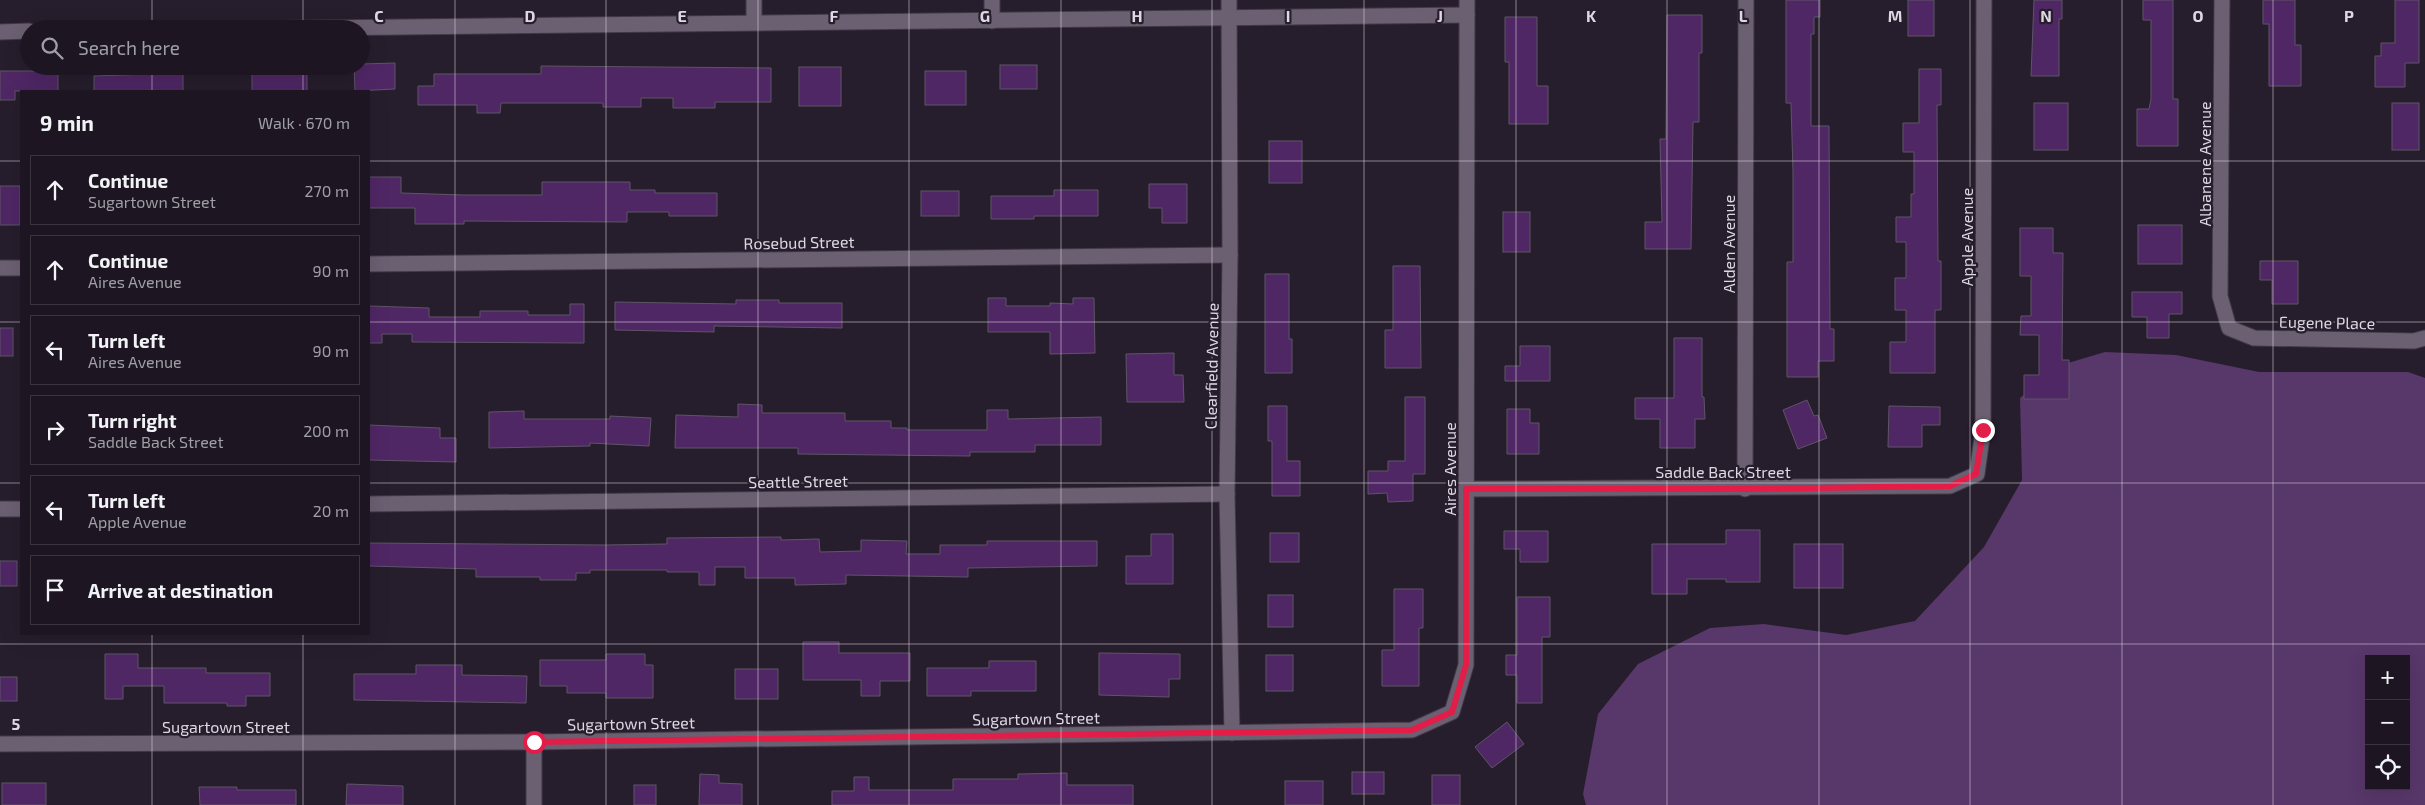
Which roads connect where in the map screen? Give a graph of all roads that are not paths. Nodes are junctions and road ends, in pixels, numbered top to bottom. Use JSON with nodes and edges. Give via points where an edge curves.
{"nodes":[{"id":1,"x":754,"y":0,"type":"edge"},
{"id":2,"x":992,"y":0,"type":"edge"},
{"id":3,"x":1229,"y":0,"type":"edge"},
{"id":4,"x":1746,"y":0,"type":"edge"},
{"id":5,"x":1984,"y":0,"type":"edge"},
{"id":6,"x":2222,"y":0,"type":"edge"},
{"id":7,"x":1467,"y":7,"type":"edge"},
{"id":8,"x":1229,"y":17,"type":"junction"},
{"id":9,"x":992,"y":21,"type":"junction"},
{"id":10,"x":754,"y":22,"type":"junction"},
{"id":11,"x":370,"y":27,"type":"edge"},
{"id":12,"x":20,"y":31,"type":"edge"},
{"id":13,"x":0,"y":32,"type":"edge"},
{"id":14,"x":1230,"y":255,"type":"junction"},
{"id":15,"x":370,"y":264,"type":"edge"},
{"id":16,"x":0,"y":268,"type":"edge"},
{"id":17,"x":20,"y":268,"type":"edge"},
{"id":18,"x":2229,"y":328,"type":"joint"},
{"id":19,"x":2425,"y":338,"type":"edge"},
{"id":20,"x":1976,"y":474,"type":"joint"},
{"id":21,"x":1466,"y":489,"type":"junction"},
{"id":22,"x":1745,"y":489,"type":"junction"},
{"id":23,"x":1227,"y":494,"type":"junction"},
{"id":24,"x":370,"y":504,"type":"edge"},
{"id":25,"x":0,"y":509,"type":"edge"},
{"id":26,"x":20,"y":509,"type":"edge"},
{"id":27,"x":1232,"y":733,"type":"junction"},
{"id":28,"x":534,"y":742,"type":"junction"},
{"id":29,"x":0,"y":744,"type":"edge"},
{"id":30,"x":534,"y":805,"type":"edge"}],
"edges":[{"from":1,"to":10,"type":"street"},
{"from":2,"to":9,"type":"street"},
{"from":3,"to":8,"type":"street","name":"Clearfield Avenue"},
{"from":4,"to":22,"type":"street","name":"Alden Avenue"},
{"from":5,"to":20,"type":"street","name":"Apple Avenue","via":[[1983,430]]},
{"from":6,"to":18,"type":"street","name":"Albanene Avenue","via":[[2220,296]]},
{"from":7,"to":8,"type":"street"},
{"from":7,"to":21,"type":"street","name":"Aires Avenue"},
{"from":8,"to":9,"type":"street"},
{"from":8,"to":14,"type":"street","name":"Clearfield Avenue"},
{"from":9,"to":10,"type":"street"},
{"from":10,"to":11,"type":"street"},
{"from":12,"to":13,"type":"street"},
{"from":14,"to":15,"type":"street","name":"Rosebud Street"},
{"from":14,"to":23,"type":"street","name":"Clearfield Avenue"},
{"from":16,"to":17,"type":"street"},
{"from":18,"to":19,"type":"street","name":"Eugene Place","via":[[2254,338],[2414,341]]},
{"from":20,"to":22,"type":"street","name":"Saddle Back Street","via":[[1950,486]]},
{"from":21,"to":22,"type":"street","name":"Saddle Back Street"},
{"from":21,"to":27,"type":"street","name":"Aires Avenue","via":[[1466,665],[1452,712],[1412,730]]},
{"from":23,"to":24,"type":"street","name":"Seattle Street"},
{"from":23,"to":27,"type":"street","name":"Clearfield Avenue"},
{"from":25,"to":26,"type":"street"},
{"from":27,"to":28,"type":"street","name":"Sugartown Street"},
{"from":28,"to":29,"type":"street","name":"Sugartown Street"},
{"from":28,"to":30,"type":"street"}]}
